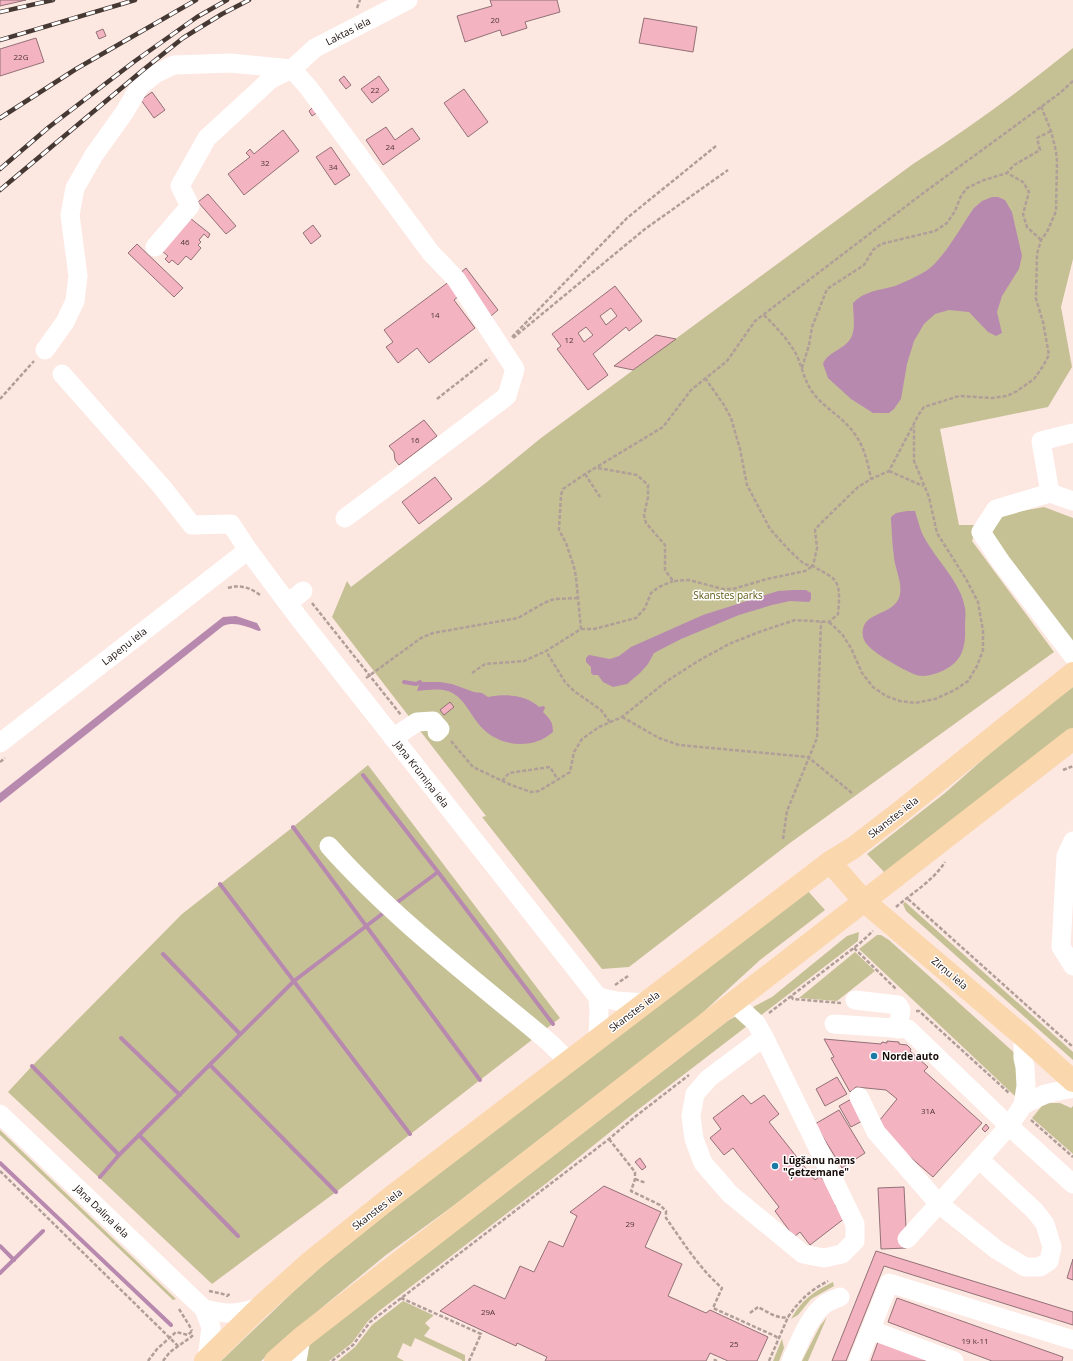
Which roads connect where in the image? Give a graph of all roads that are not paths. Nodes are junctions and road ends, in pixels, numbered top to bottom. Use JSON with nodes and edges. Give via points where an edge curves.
{"nodes":[{"id":1,"x":408,"y":0,"type":"edge"},
{"id":2,"x":292,"y":69,"type":"junction"},
{"id":3,"x":155,"y":247,"type":"dead end"},
{"id":4,"x":45,"y":350,"type":"road end"},
{"id":5,"x":62,"y":374,"type":"dead end"},
{"id":6,"x":1073,"y":433,"type":"edge"},
{"id":7,"x":1050,"y":493,"type":"junction"},
{"id":8,"x":1073,"y":501,"type":"edge"},
{"id":9,"x":345,"y":518,"type":"dead end"},
{"id":10,"x":248,"y":550,"type":"junction"},
{"id":11,"x":303,"y":591,"type":"road end"},
{"id":12,"x":288,"y":603,"type":"junction"},
{"id":13,"x":1073,"y":656,"type":"edge"},
{"id":14,"x":1073,"y":673,"type":"edge"},
{"id":15,"x":439,"y":730,"type":"road end"},
{"id":16,"x":393,"y":738,"type":"junction"},
{"id":17,"x":1073,"y":739,"type":"edge"},
{"id":18,"x":3,"y":750,"type":"edge"},
{"id":19,"x":1073,"y":841,"type":"edge"},
{"id":20,"x":329,"y":846,"type":"dead end"},
{"id":21,"x":830,"y":862,"type":"junction"},
{"id":22,"x":864,"y":901,"type":"junction"},
{"id":23,"x":1073,"y":966,"type":"edge"},
{"id":24,"x":598,"y":997,"type":"junction"},
{"id":25,"x":855,"y":1000,"type":"dead end"},
{"id":26,"x":733,"y":1002,"type":"junction"},
{"id":27,"x":645,"y":1003,"type":"junction"},
{"id":28,"x":834,"y":1024,"type":"dead end"},
{"id":29,"x":898,"y":1029,"type":"junction"},
{"id":30,"x":760,"y":1030,"type":"junction"},
{"id":31,"x":1024,"y":1036,"type":"junction"},
{"id":32,"x":598,"y":1038,"type":"junction"},
{"id":33,"x":568,"y":1062,"type":"junction"},
{"id":34,"x":1073,"y":1080,"type":"edge"},
{"id":35,"x":1073,"y":1088,"type":"edge"},
{"id":36,"x":859,"y":1097,"type":"dead end"},
{"id":37,"x":1022,"y":1108,"type":"junction"},
{"id":38,"x":0,"y":1114,"type":"edge"},
{"id":39,"x":1009,"y":1126,"type":"junction"},
{"id":40,"x":979,"y":1159,"type":"junction"},
{"id":41,"x":1073,"y":1184,"type":"edge"},
{"id":42,"x":939,"y":1204,"type":"junction"},
{"id":43,"x":907,"y":1239,"type":"dead end"},
{"id":44,"x":840,"y":1297,"type":"dead end"},
{"id":45,"x":260,"y":1307,"type":"junction"},
{"id":46,"x":204,"y":1309,"type":"junction"},
{"id":47,"x":871,"y":1330,"type":"junction"},
{"id":48,"x":301,"y":1338,"type":"junction"},
{"id":49,"x":1073,"y":1340,"type":"edge"},
{"id":50,"x":206,"y":1360,"type":"edge"},
{"id":51,"x":275,"y":1361,"type":"edge"},
{"id":52,"x":297,"y":1361,"type":"edge"},
{"id":53,"x":791,"y":1361,"type":"edge"},
{"id":54,"x":858,"y":1361,"type":"edge"},
{"id":55,"x":954,"y":1361,"type":"edge"}],
"edges":[{"from":1,"to":2,"type":"street","name":"Laktas iela","via":[[315,48]]},
{"from":2,"to":3,"type":"street","name":"Laktas iela","via":[[271,79],[207,138],[180,186],[190,206]]},
{"from":2,"to":4,"type":"street","via":[[231,63],[174,65],[155,74],[140,86],[75,188],[70,215],[78,276],[75,301],[65,322]]},
{"from":2,"to":9,"type":"street","via":[[431,253],[456,279],[515,369],[507,396]]},
{"from":5,"to":10,"type":"street","name":"Jāņa Krūmiņa iela","via":[[162,487],[192,525],[231,524]]},
{"from":6,"to":7,"type":"street","via":[[1041,441]]},
{"from":7,"to":8,"type":"street"},
{"from":7,"to":13,"type":"street","via":[[996,509],[981,532]]},
{"from":10,"to":12,"type":"street","name":"Jāņa Krūmiņa iela"},
{"from":10,"to":18,"type":"street","name":"Lapeņu iela"},
{"from":11,"to":12,"type":"street"},
{"from":12,"to":16,"type":"street","name":"Jāņa Krūmiņa iela"},
{"from":14,"to":21,"type":"main road","name":"Skanstes iela","via":[[896,815]]},
{"from":15,"to":16,"type":"street","via":[[433,721],[417,722]]},
{"from":16,"to":24,"type":"street","name":"Jāņa Krūmiņa iela"},
{"from":17,"to":22,"type":"main road"},
{"from":19,"to":23,"type":"street","via":[[1066,856],[1061,947]]},
{"from":20,"to":33,"type":"street","via":[[400,918],[550,1043]]},
{"from":21,"to":22,"type":"main road","name":"Zirņu iela"},
{"from":21,"to":27,"type":"main road","name":"Skanstes iela"},
{"from":22,"to":26,"type":"main road"},
{"from":22,"to":31,"type":"main road","name":"Zirņu iela"},
{"from":24,"to":27,"type":"street"},
{"from":24,"to":32,"type":"street"},
{"from":25,"to":29,"type":"street","via":[[898,1005],[901,1010]]},
{"from":26,"to":30,"type":"street"},
{"from":26,"to":48,"type":"main road"},
{"from":27,"to":32,"type":"main road","name":"Skanstes iela"},
{"from":28,"to":29,"type":"street"},
{"from":29,"to":39,"type":"street","via":[[908,1029]]},
{"from":30,"to":30,"type":"street","via":[[855,1224],[855,1241],[842,1254],[824,1258],[803,1254],[730,1194],[703,1163],[694,1139],[691,1116],[694,1094]]},
{"from":31,"to":34,"type":"main road","name":"Zirņu iela"},
{"from":31,"to":37,"type":"street","via":[[1026,1086]]},
{"from":32,"to":33,"type":"main road","name":"Skanstes iela"},
{"from":33,"to":45,"type":"main road","name":"Skanstes iela","via":[[378,1207],[310,1262]]},
{"from":35,"to":37,"type":"street","via":[[1045,1094]]},
{"from":36,"to":42,"type":"street","via":[[876,1132]]},
{"from":37,"to":39,"type":"street"},
{"from":38,"to":46,"type":"street","name":"Jāņa Daliņa iela"},
{"from":39,"to":40,"type":"street"},
{"from":39,"to":41,"type":"street"},
{"from":40,"to":42,"type":"street"},
{"from":40,"to":42,"type":"street","via":[[1045,1224],[1052,1247],[1049,1261],[1040,1267],[1026,1267],[997,1250]]},
{"from":42,"to":43,"type":"street"},
{"from":44,"to":53,"type":"street","via":[[822,1307],[813,1317]]},
{"from":45,"to":46,"type":"street","via":[[234,1314]]},
{"from":45,"to":50,"type":"main road","name":"Skanstes iela"},
{"from":46,"to":50,"type":"street","name":"Jāņa Daliņa iela","via":[[211,1327]]},
{"from":47,"to":49,"type":"street","via":[[889,1283]]},
{"from":47,"to":54,"type":"street"},
{"from":47,"to":55,"type":"street"},
{"from":48,"to":51,"type":"main road"},
{"from":48,"to":52,"type":"street"}]}
